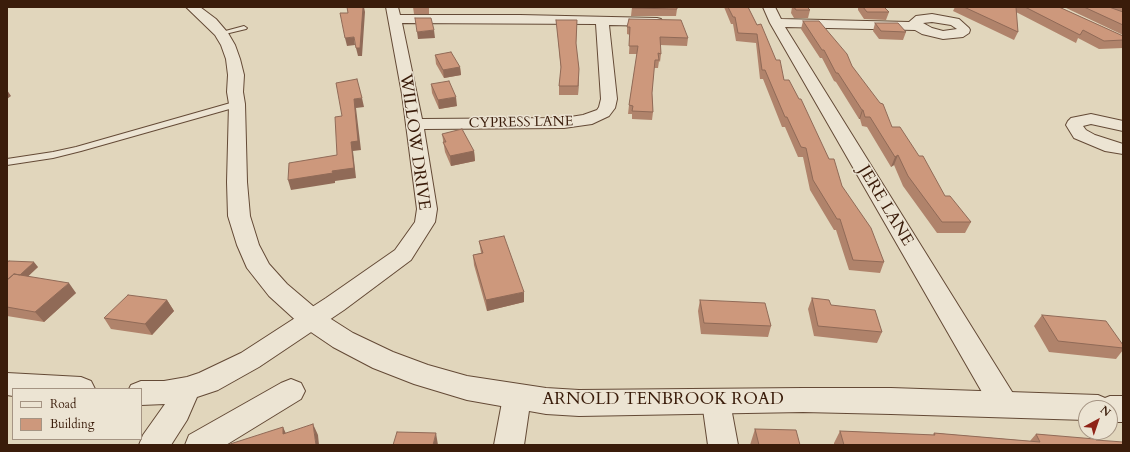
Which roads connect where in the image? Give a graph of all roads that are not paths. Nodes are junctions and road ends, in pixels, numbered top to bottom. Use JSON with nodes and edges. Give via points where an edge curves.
{"nodes":[{"id":1,"x":192,"y":7,"type":"edge"},
{"id":2,"x":393,"y":13,"type":"edge"},
{"id":3,"x":772,"y":15,"type":"edge"},
{"id":4,"x":602,"y":21,"type":"junction"},
{"id":5,"x":667,"y":22,"type":"edge"},
{"id":6,"x":917,"y":26,"type":"dead end"},
{"id":7,"x":237,"y":104,"type":"junction"},
{"id":8,"x":414,"y":124,"type":"junction"},
{"id":9,"x":1123,"y":126,"type":"edge"},
{"id":10,"x":1123,"y":149,"type":"edge"},
{"id":11,"x":7,"y":162,"type":"edge"},
{"id":12,"x":311,"y":320,"type":"junction"},
{"id":13,"x":7,"y":384,"type":"edge"},
{"id":14,"x":66,"y":388,"type":"edge"},
{"id":15,"x":187,"y":389,"type":"junction"},
{"id":16,"x":291,"y":391,"type":"dead end"},
{"id":17,"x":142,"y":393,"type":"edge"},
{"id":18,"x":517,"y":397,"type":"junction"},
{"id":19,"x":716,"y":402,"type":"junction"},
{"id":20,"x":1004,"y":404,"type":"junction"},
{"id":21,"x":1078,"y":407,"type":"edge"},
{"id":22,"x":154,"y":445,"type":"edge"},
{"id":23,"x":200,"y":445,"type":"edge"},
{"id":24,"x":508,"y":445,"type":"edge"},
{"id":25,"x":723,"y":445,"type":"edge"}],
"edges":[{"from":1,"to":7,"type":"street","name":"ARNOLD TENBROOK ROAD","via":[[211,22],[232,31],[228,45],[236,75]]},
{"from":2,"to":4,"type":"street"},
{"from":2,"to":8,"type":"street","name":"WILLOW DRIVE"},
{"from":3,"to":6,"type":"street"},
{"from":3,"to":20,"type":"street","name":"JERE LANE"},
{"from":4,"to":5,"type":"street"},
{"from":4,"to":8,"type":"street","name":"CYPRESS LANE","via":[[609,99],[603,113],[586,120],[564,123]]},
{"from":7,"to":11,"type":"lane","via":[[78,149]]},
{"from":7,"to":12,"type":"street","name":"ARNOLD TENBROOK ROAD","via":[[238,216],[259,268],[278,290]]},
{"from":8,"to":12,"type":"street","name":"WILLOW DRIVE","via":[[427,209],[425,222],[403,255]]},
{"from":9,"to":10,"type":"street","via":[[1091,119],[1074,125],[1080,134],[1089,139]]},
{"from":12,"to":15,"type":"street","name":"WILLOW DRIVE","via":[[227,373]]},
{"from":12,"to":18,"type":"street","name":"ARNOLD TENBROOK ROAD","via":[[383,360],[424,376],[467,388]]},
{"from":13,"to":14,"type":"street"},
{"from":15,"to":17,"type":"street","name":"WILLOW DRIVE"},
{"from":15,"to":22,"type":"street","via":[[177,411]]},
{"from":16,"to":23,"type":"street"},
{"from":18,"to":19,"type":"street","name":"ARNOLD TENBROOK ROAD","via":[[579,403]]},
{"from":18,"to":24,"type":"street"},
{"from":19,"to":20,"type":"street","name":"ARNOLD TENBROOK ROAD","via":[[803,400]]},
{"from":19,"to":25,"type":"street"},
{"from":20,"to":21,"type":"street","name":"ARNOLD TENBROOK ROAD"}]}
